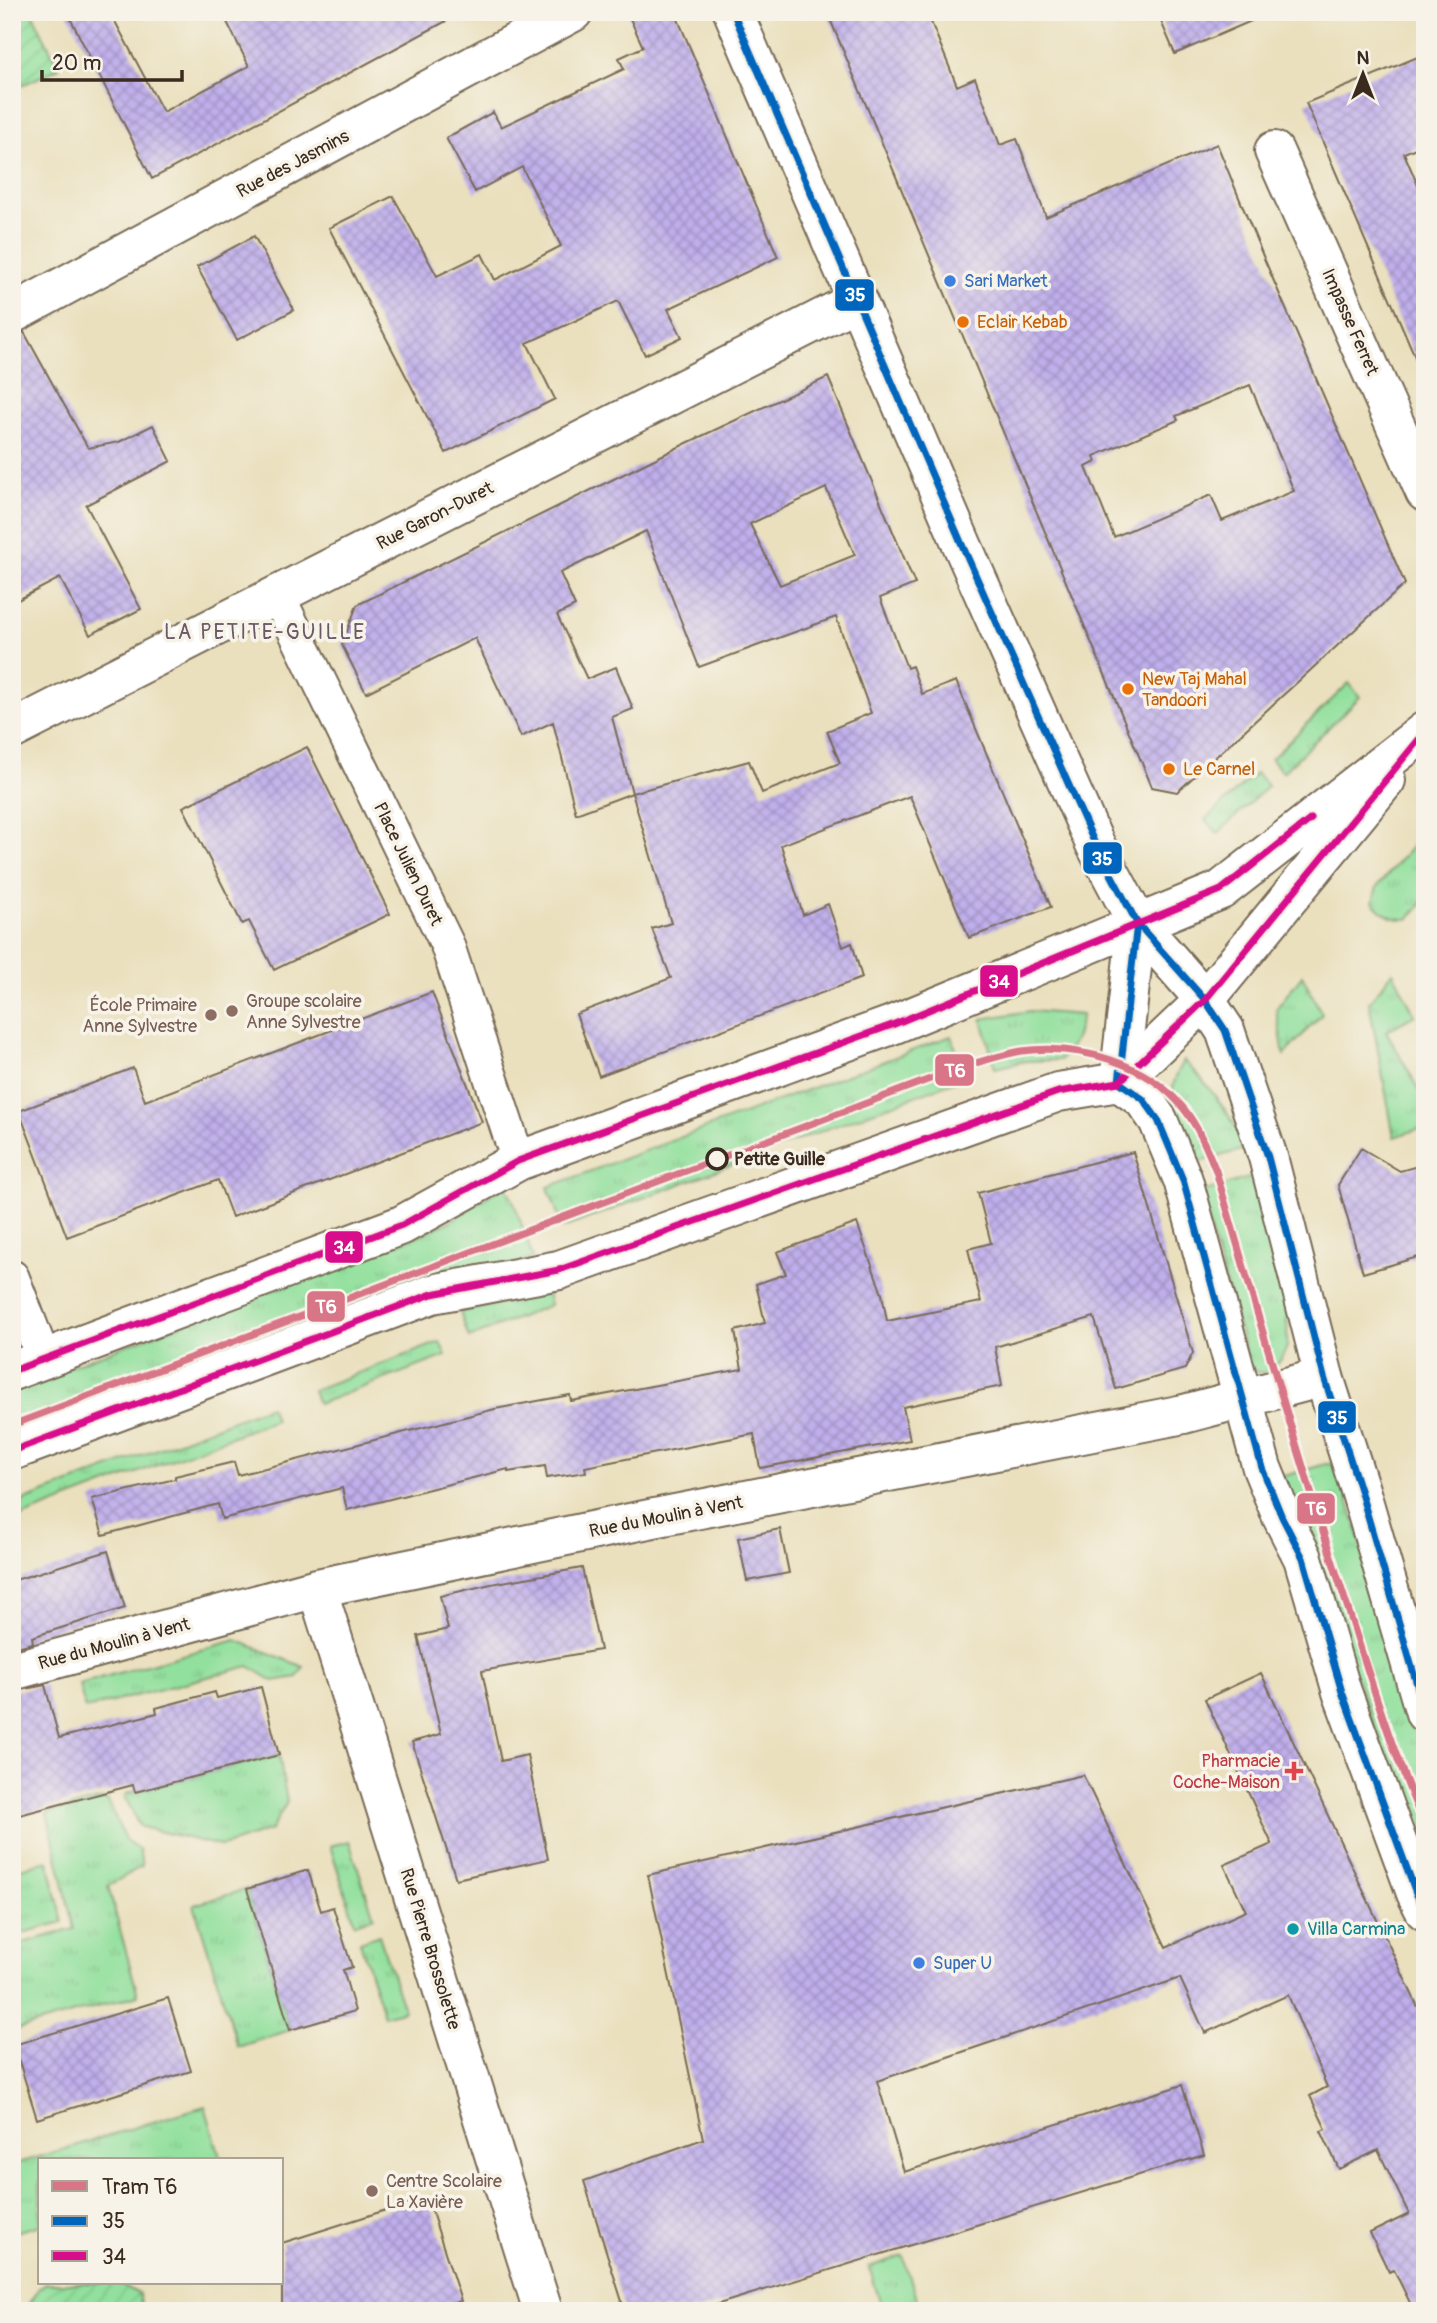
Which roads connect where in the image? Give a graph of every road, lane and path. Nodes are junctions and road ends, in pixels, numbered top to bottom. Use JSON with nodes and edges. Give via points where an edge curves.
{"nodes":[{"id":1,"x":573,"y":12,"type":"edge"},
{"id":2,"x":733,"y":12,"type":"edge"},
{"id":3,"x":1274,"y":151,"type":"dead end"},
{"id":4,"x":856,"y":302,"type":"junction"},
{"id":5,"x":12,"y":314,"type":"edge"},
{"id":6,"x":1425,"y":492,"type":"edge"},
{"id":7,"x":278,"y":596,"type":"junction"},
{"id":8,"x":12,"y":730,"type":"edge"},
{"id":9,"x":1425,"y":731,"type":"edge"},
{"id":10,"x":1137,"y":923,"type":"junction"},
{"id":11,"x":1205,"y":1000,"type":"junction"},
{"id":12,"x":1119,"y":1082,"type":"junction"},
{"id":13,"x":512,"y":1142,"type":"dead end"},
{"id":14,"x":12,"y":1277,"type":"edge"},
{"id":15,"x":28,"y":1366,"type":"edge"},
{"id":16,"x":1324,"y":1377,"type":"junction"},
{"id":17,"x":1242,"y":1399,"type":"junction"},
{"id":18,"x":12,"y":1451,"type":"edge"},
{"id":19,"x":317,"y":1588,"type":"junction"},
{"id":20,"x":12,"y":1671,"type":"edge"},
{"id":21,"x":1425,"y":1713,"type":"edge"},
{"id":22,"x":1425,"y":1911,"type":"edge"},
{"id":23,"x":543,"y":2311,"type":"edge"}],
"edges":[{"from":1,"to":5,"type":"street","name":"Rue des Jasmins"},
{"from":2,"to":4,"type":"street"},
{"from":3,"to":6,"type":"street","name":"Impasse Ferret"},
{"from":4,"to":7,"type":"street","name":"Rue Garon-Duret"},
{"from":4,"to":10,"type":"street","via":[[1095,844]]},
{"from":7,"to":8,"type":"street","name":"Rue Garon-Duret"},
{"from":7,"to":13,"type":"street","name":"Place Julien Duret","via":[[447,944]]},
{"from":9,"to":10,"type":"street","via":[[1221,890]]},
{"from":9,"to":11,"type":"street"},
{"from":10,"to":11,"type":"street"},
{"from":10,"to":12,"type":"street"},
{"from":10,"to":15,"type":"street","via":[[892,1025],[518,1161],[402,1224]]},
{"from":11,"to":12,"type":"street"},
{"from":11,"to":16,"type":"street","via":[[1225,1030],[1268,1157]]},
{"from":12,"to":17,"type":"street","via":[[1143,1099],[1158,1120],[1183,1180]]},
{"from":12,"to":18,"type":"street","via":[[1046,1097],[559,1270],[432,1294]]},
{"from":14,"to":15,"type":"street"},
{"from":16,"to":17,"type":"street","name":"Rue du Moulin à Vent"},
{"from":16,"to":21,"type":"street"},
{"from":17,"to":19,"type":"street","name":"Rue du Moulin à Vent"},
{"from":17,"to":22,"type":"street","via":[[1262,1468],[1303,1558],[1342,1692]]},
{"from":19,"to":20,"type":"street","name":"Rue du Moulin à Vent"},
{"from":19,"to":23,"type":"street","name":"Rue Pierre Brossolette"}]}
